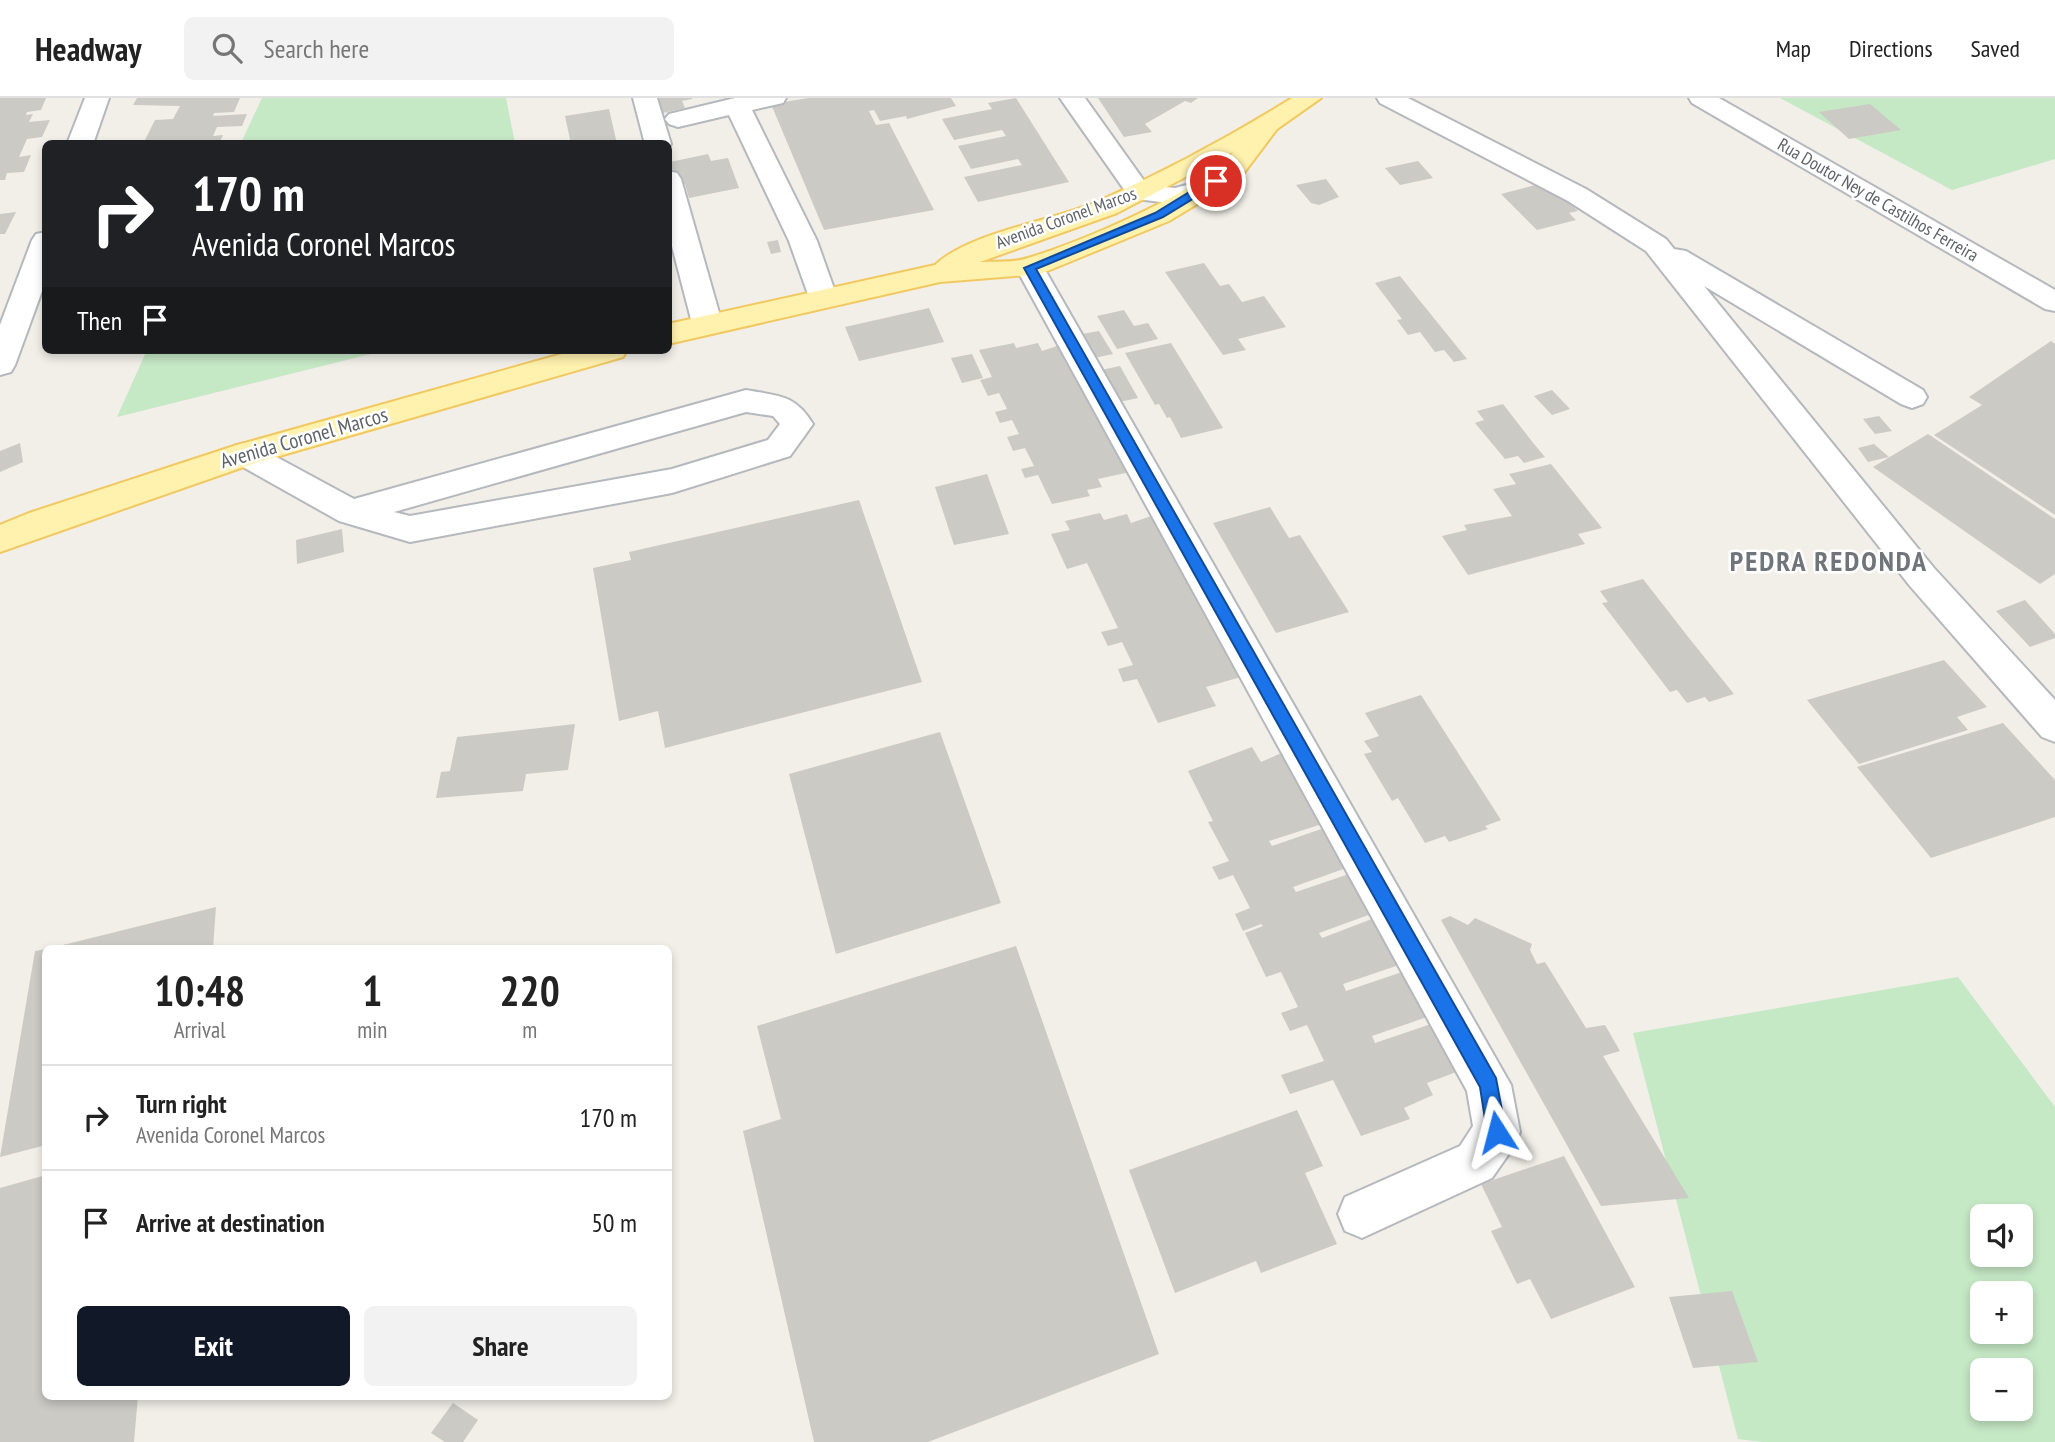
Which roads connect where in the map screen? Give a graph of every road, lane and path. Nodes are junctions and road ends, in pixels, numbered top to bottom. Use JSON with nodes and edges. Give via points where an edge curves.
{"nodes":[{"id":1,"x":97,"y":98,"type":"edge"},
{"id":2,"x":645,"y":98,"type":"edge"},
{"id":3,"x":774,"y":98,"type":"edge"},
{"id":4,"x":1072,"y":98,"type":"edge"},
{"id":5,"x":1309,"y":98,"type":"edge"},
{"id":6,"x":1389,"y":98,"type":"edge"},
{"id":7,"x":1701,"y":98,"type":"edge"},
{"id":8,"x":737,"y":105,"type":"junction"},
{"id":9,"x":678,"y":118,"type":"dead end"},
{"id":10,"x":1268,"y":124,"type":"junction"},
{"id":11,"x":81,"y":140,"type":"edge"},
{"id":12,"x":657,"y":140,"type":"edge"},
{"id":13,"x":1202,"y":189,"type":"junction"},
{"id":14,"x":1139,"y":192,"type":"junction"},
{"id":15,"x":672,"y":194,"type":"edge"},
{"id":16,"x":1656,"y":245,"type":"junction"},
{"id":17,"x":42,"y":251,"type":"edge"},
{"id":18,"x":1030,"y":268,"type":"junction"},
{"id":19,"x":940,"y":273,"type":"junction"},
{"id":20,"x":823,"y":297,"type":"junction"},
{"id":21,"x":2055,"y":302,"type":"edge"},
{"id":22,"x":707,"y":323,"type":"junction"},
{"id":23,"x":672,"y":333,"type":"edge"},
{"id":24,"x":598,"y":354,"type":"edge"},
{"id":25,"x":0,"y":365,"type":"edge"},
{"id":26,"x":1912,"y":397,"type":"dead end"},
{"id":27,"x":245,"y":454,"type":"junction"},
{"id":28,"x":351,"y":512,"type":"junction"},
{"id":29,"x":0,"y":539,"type":"edge"},
{"id":30,"x":2055,"y":726,"type":"edge"},
{"id":31,"x":1362,"y":1214,"type":"dead end"}],
"edges":[{"from":1,"to":11,"type":"street"},
{"from":2,"to":12,"type":"street"},
{"from":3,"to":8,"type":"street"},
{"from":4,"to":14,"type":"street"},
{"from":5,"to":10,"type":"main road","name":"Avenida Coronel Marcos"},
{"from":6,"to":16,"type":"street","via":[[1577,195]]},
{"from":7,"to":21,"type":"street","name":"Rua Doutor Ney de Castilhos Ferreira"},
{"from":8,"to":9,"type":"street"},
{"from":8,"to":20,"type":"street","via":[[803,241]]},
{"from":10,"to":13,"type":"main road","name":"Avenida Coronel Marcos","via":[[1231,172]]},
{"from":10,"to":14,"type":"main road","name":"Avenida Coronel Marcos"},
{"from":13,"to":14,"type":"street","via":[[1163,197]]},
{"from":13,"to":18,"type":"main road","name":"Avenida Coronel Marcos","via":[[1159,215]]},
{"from":14,"to":19,"type":"main road","name":"Avenida Coronel Marcos","via":[[978,251]]},
{"from":15,"to":22,"type":"street"},
{"from":16,"to":26,"type":"street"},
{"from":16,"to":30,"type":"street","via":[[1922,577]]},
{"from":17,"to":25,"type":"street"},
{"from":18,"to":19,"type":"main road","name":"Avenida Coronel Marcos"},
{"from":18,"to":31,"type":"street","via":[[1489,1085],[1497,1132],[1476,1161]]},
{"from":19,"to":20,"type":"main road","name":"Avenida Coronel Marcos"},
{"from":20,"to":22,"type":"main road","name":"Avenida Coronel Marcos"},
{"from":22,"to":23,"type":"main road","name":"Avenida Coronel Marcos"},
{"from":24,"to":27,"type":"main road","name":"Avenida Coronel Marcos"},
{"from":27,"to":28,"type":"street"},
{"from":27,"to":29,"type":"main road","name":"Avenida Coronel Marcos"},
{"from":28,"to":28,"type":"street","via":[[410,529],[672,481],[779,448],[797,424],[783,407],[746,401]]}]}
